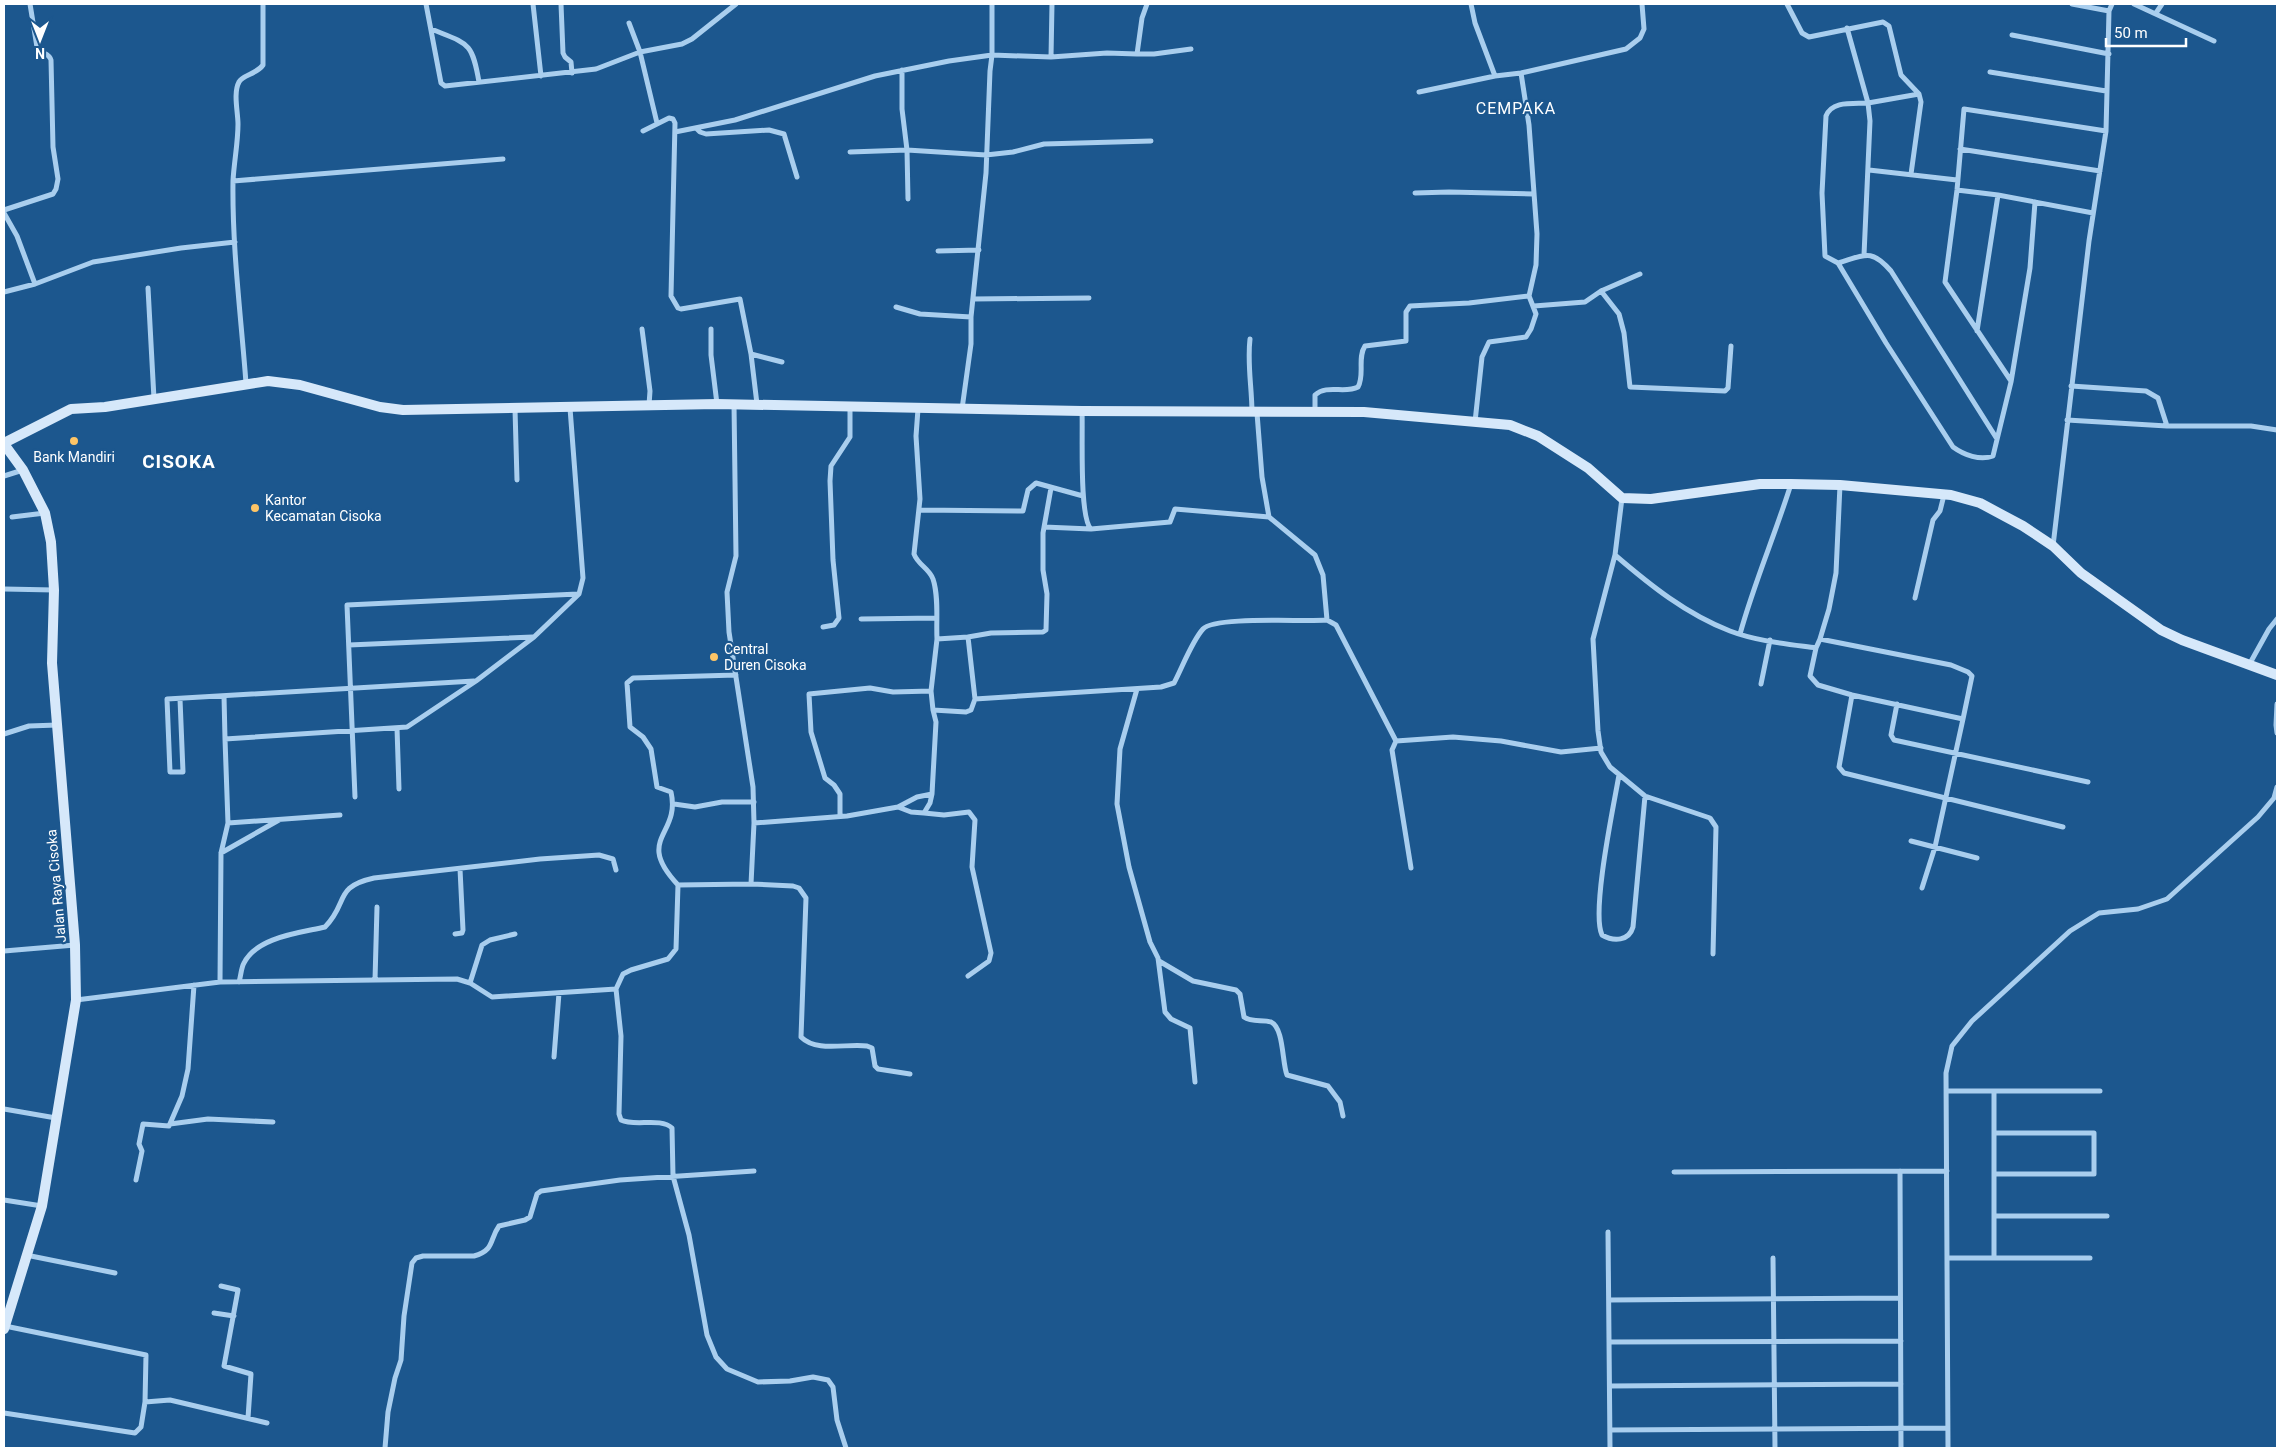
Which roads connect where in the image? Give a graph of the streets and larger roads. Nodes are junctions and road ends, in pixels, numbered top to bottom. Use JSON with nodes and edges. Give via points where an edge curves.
{"nodes":[{"id":1,"x":30,"y":4,"type":"edge"},
{"id":2,"x":263,"y":4,"type":"edge"},
{"id":3,"x":426,"y":4,"type":"edge"},
{"id":4,"x":533,"y":4,"type":"edge"},
{"id":5,"x":561,"y":4,"type":"edge"},
{"id":6,"x":736,"y":4,"type":"edge"},
{"id":7,"x":992,"y":4,"type":"edge"},
{"id":8,"x":1052,"y":4,"type":"edge"},
{"id":9,"x":1147,"y":4,"type":"edge"},
{"id":10,"x":1471,"y":4,"type":"edge"},
{"id":11,"x":1642,"y":4,"type":"edge"},
{"id":12,"x":1787,"y":4,"type":"edge"},
{"id":13,"x":2072,"y":4,"type":"edge"},
{"id":14,"x":2112,"y":4,"type":"edge"},
{"id":15,"x":2134,"y":4,"type":"edge"},
{"id":16,"x":2162,"y":4,"type":"edge"},
{"id":17,"x":2109,"y":11,"type":"junction"},
{"id":18,"x":2156,"y":13,"type":"junction"},
{"id":19,"x":629,"y":23,"type":"dead end"},
{"id":20,"x":1847,"y":28,"type":"junction"},
{"id":21,"x":431,"y":29,"type":"junction"},
{"id":22,"x":2012,"y":35,"type":"dead end"},
{"id":23,"x":2214,"y":41,"type":"dead end"},
{"id":24,"x":1191,"y":48,"type":"dead end"},
{"id":25,"x":640,"y":52,"type":"junction"},
{"id":26,"x":1136,"y":54,"type":"junction"},
{"id":27,"x":2109,"y":54,"type":"junction"},
{"id":28,"x":992,"y":55,"type":"junction"},
{"id":29,"x":1052,"y":56,"type":"junction"},
{"id":30,"x":902,"y":70,"type":"junction"},
{"id":31,"x":1990,"y":72,"type":"dead end"},
{"id":32,"x":572,"y":73,"type":"junction"},
{"id":33,"x":1521,"y":73,"type":"junction"},
{"id":34,"x":541,"y":76,"type":"junction"},
{"id":35,"x":1494,"y":76,"type":"junction"},
{"id":36,"x":479,"y":82,"type":"junction"},
{"id":37,"x":2106,"y":91,"type":"junction"},
{"id":38,"x":1419,"y":92,"type":"dead end"},
{"id":39,"x":1918,"y":94,"type":"junction"},
{"id":40,"x":1868,"y":104,"type":"junction"},
{"id":41,"x":657,"y":123,"type":"junction"},
{"id":42,"x":696,"y":128,"type":"junction"},
{"id":43,"x":643,"y":131,"type":"dead end"},
{"id":44,"x":2106,"y":131,"type":"junction"},
{"id":45,"x":675,"y":132,"type":"junction"},
{"id":46,"x":1152,"y":141,"type":"dead end"},
{"id":47,"x":1960,"y":149,"type":"junction"},
{"id":48,"x":907,"y":150,"type":"junction"},
{"id":49,"x":850,"y":152,"type":"dead end"},
{"id":50,"x":986,"y":155,"type":"junction"},
{"id":51,"x":503,"y":159,"type":"dead end"},
{"id":52,"x":1868,"y":170,"type":"junction"},
{"id":53,"x":2100,"y":171,"type":"junction"},
{"id":54,"x":1911,"y":174,"type":"junction"},
{"id":55,"x":797,"y":177,"type":"dead end"},
{"id":56,"x":234,"y":180,"type":"junction"},
{"id":57,"x":1957,"y":180,"type":"junction"},
{"id":58,"x":1957,"y":190,"type":"junction"},
{"id":59,"x":1415,"y":193,"type":"dead end"},
{"id":60,"x":1533,"y":194,"type":"junction"},
{"id":61,"x":1998,"y":195,"type":"junction"},
{"id":62,"x":908,"y":199,"type":"dead end"},
{"id":63,"x":2035,"y":202,"type":"junction"},
{"id":64,"x":4,"y":212,"type":"edge"},
{"id":65,"x":2093,"y":213,"type":"junction"},
{"id":66,"x":235,"y":242,"type":"junction"},
{"id":67,"x":979,"y":250,"type":"junction"},
{"id":68,"x":938,"y":251,"type":"dead end"},
{"id":69,"x":1864,"y":255,"type":"junction"},
{"id":70,"x":1838,"y":262,"type":"junction"},
{"id":71,"x":1640,"y":274,"type":"dead end"},
{"id":72,"x":35,"y":284,"type":"junction"},
{"id":73,"x":148,"y":288,"type":"dead end"},
{"id":74,"x":1602,"y":291,"type":"junction"},
{"id":75,"x":4,"y":292,"type":"edge"},
{"id":76,"x":1529,"y":296,"type":"junction"},
{"id":77,"x":1089,"y":298,"type":"dead end"},
{"id":78,"x":974,"y":299,"type":"junction"},
{"id":79,"x":1534,"y":306,"type":"junction"},
{"id":80,"x":896,"y":307,"type":"dead end"},
{"id":81,"x":971,"y":317,"type":"junction"},
{"id":82,"x":642,"y":329,"type":"dead end"},
{"id":83,"x":711,"y":329,"type":"dead end"},
{"id":84,"x":1977,"y":331,"type":"junction"},
{"id":85,"x":1250,"y":339,"type":"dead end"},
{"id":86,"x":1731,"y":346,"type":"dead end"},
{"id":87,"x":751,"y":354,"type":"junction"},
{"id":88,"x":782,"y":362,"type":"dead end"},
{"id":89,"x":2012,"y":382,"type":"junction"},
{"id":90,"x":246,"y":383,"type":"junction"},
{"id":91,"x":2071,"y":386,"type":"junction"},
{"id":92,"x":154,"y":400,"type":"junction"},
{"id":93,"x":717,"y":404,"type":"junction"},
{"id":94,"x":734,"y":404,"type":"junction"},
{"id":95,"x":649,"y":405,"type":"junction"},
{"id":96,"x":757,"y":405,"type":"junction"},
{"id":97,"x":570,"y":408,"type":"junction"},
{"id":98,"x":850,"y":408,"type":"junction"},
{"id":99,"x":515,"y":409,"type":"junction"},
{"id":100,"x":918,"y":409,"type":"junction"},
{"id":101,"x":962,"y":409,"type":"junction"},
{"id":102,"x":1082,"y":411,"type":"junction"},
{"id":103,"x":1255,"y":413,"type":"junction"},
{"id":104,"x":1315,"y":413,"type":"junction"},
{"id":105,"x":2067,"y":420,"type":"junction"},
{"id":106,"x":1475,"y":422,"type":"junction"},
{"id":107,"x":2166,"y":426,"type":"junction"},
{"id":108,"x":2277,"y":430,"type":"edge"},
{"id":109,"x":1997,"y":439,"type":"junction"},
{"id":110,"x":4,"y":444,"type":"edge"},
{"id":111,"x":23,"y":470,"type":"junction"},
{"id":112,"x":4,"y":476,"type":"edge"},
{"id":113,"x":517,"y":480,"type":"dead end"},
{"id":114,"x":1791,"y":484,"type":"junction"},
{"id":115,"x":1840,"y":485,"type":"junction"},
{"id":116,"x":1051,"y":488,"type":"junction"},
{"id":117,"x":1944,"y":495,"type":"junction"},
{"id":118,"x":1084,"y":496,"type":"junction"},
{"id":119,"x":1622,"y":498,"type":"junction"},
{"id":120,"x":919,"y":510,"type":"junction"},
{"id":121,"x":45,"y":513,"type":"junction"},
{"id":122,"x":12,"y":517,"type":"dead end"},
{"id":123,"x":1269,"y":517,"type":"junction"},
{"id":124,"x":1044,"y":527,"type":"junction"},
{"id":125,"x":1092,"y":529,"type":"junction"},
{"id":126,"x":2053,"y":546,"type":"junction"},
{"id":127,"x":1615,"y":555,"type":"junction"},
{"id":128,"x":4,"y":589,"type":"edge"},
{"id":129,"x":54,"y":590,"type":"junction"},
{"id":130,"x":579,"y":594,"type":"junction"},
{"id":131,"x":1915,"y":598,"type":"dead end"},
{"id":132,"x":936,"y":618,"type":"junction"},
{"id":133,"x":861,"y":619,"type":"dead end"},
{"id":134,"x":2277,"y":619,"type":"edge"},
{"id":135,"x":1327,"y":620,"type":"junction"},
{"id":136,"x":823,"y":627,"type":"dead end"},
{"id":137,"x":1740,"y":634,"type":"junction"},
{"id":138,"x":534,"y":637,"type":"junction"},
{"id":139,"x":968,"y":637,"type":"junction"},
{"id":140,"x":937,"y":639,"type":"junction"},
{"id":141,"x":1820,"y":639,"type":"junction"},
{"id":142,"x":1770,"y":640,"type":"junction"},
{"id":143,"x":349,"y":645,"type":"junction"},
{"id":144,"x":1816,"y":648,"type":"junction"},
{"id":145,"x":2249,"y":665,"type":"junction"},
{"id":146,"x":736,"y":675,"type":"junction"},
{"id":147,"x":2277,"y":675,"type":"edge"},
{"id":148,"x":476,"y":681,"type":"junction"},
{"id":149,"x":1761,"y":684,"type":"dead end"},
{"id":150,"x":351,"y":688,"type":"junction"},
{"id":151,"x":1136,"y":690,"type":"junction"},
{"id":152,"x":931,"y":691,"type":"junction"},
{"id":153,"x":1852,"y":695,"type":"junction"},
{"id":154,"x":224,"y":696,"type":"junction"},
{"id":155,"x":180,"y":699,"type":"junction"},
{"id":156,"x":975,"y":699,"type":"junction"},
{"id":157,"x":1897,"y":704,"type":"junction"},
{"id":158,"x":2277,"y":704,"type":"edge"},
{"id":159,"x":933,"y":710,"type":"junction"},
{"id":160,"x":1963,"y":719,"type":"junction"},
{"id":161,"x":57,"y":725,"type":"junction"},
{"id":162,"x":397,"y":728,"type":"junction"},
{"id":163,"x":353,"y":730,"type":"junction"},
{"id":164,"x":2277,"y":733,"type":"edge"},
{"id":165,"x":4,"y":734,"type":"edge"},
{"id":166,"x":225,"y":739,"type":"junction"},
{"id":167,"x":1396,"y":741,"type":"junction"},
{"id":168,"x":1601,"y":748,"type":"junction"},
{"id":169,"x":1956,"y":752,"type":"junction"},
{"id":170,"x":1619,"y":775,"type":"junction"},
{"id":171,"x":2088,"y":782,"type":"dead end"},
{"id":172,"x":2277,"y":787,"type":"edge"},
{"id":173,"x":399,"y":789,"type":"dead end"},
{"id":174,"x":932,"y":794,"type":"junction"},
{"id":175,"x":1646,"y":796,"type":"junction"},
{"id":176,"x":355,"y":797,"type":"dead end"},
{"id":177,"x":2276,"y":798,"type":"edge"},
{"id":178,"x":1944,"y":799,"type":"junction"},
{"id":179,"x":754,"y":802,"type":"junction"},
{"id":180,"x":674,"y":804,"type":"junction"},
{"id":181,"x":898,"y":807,"type":"junction"},
{"id":182,"x":924,"y":813,"type":"junction"},
{"id":183,"x":340,"y":815,"type":"dead end"},
{"id":184,"x":840,"y":816,"type":"junction"},
{"id":185,"x":281,"y":819,"type":"junction"},
{"id":186,"x":228,"y":822,"type":"junction"},
{"id":187,"x":754,"y":823,"type":"junction"},
{"id":188,"x":2063,"y":827,"type":"dead end"},
{"id":189,"x":1910,"y":841,"type":"dead end"},
{"id":190,"x":1935,"y":847,"type":"junction"},
{"id":191,"x":221,"y":854,"type":"junction"},
{"id":192,"x":1977,"y":858,"type":"dead end"},
{"id":193,"x":1411,"y":868,"type":"dead end"},
{"id":194,"x":460,"y":869,"type":"junction"},
{"id":195,"x":616,"y":870,"type":"dead end"},
{"id":196,"x":751,"y":884,"type":"junction"},
{"id":197,"x":678,"y":885,"type":"junction"},
{"id":198,"x":1922,"y":888,"type":"dead end"},
{"id":199,"x":378,"y":907,"type":"dead end"},
{"id":200,"x":456,"y":934,"type":"dead end"},
{"id":201,"x":515,"y":934,"type":"dead end"},
{"id":202,"x":75,"y":945,"type":"junction"},
{"id":203,"x":4,"y":951,"type":"edge"},
{"id":204,"x":1714,"y":954,"type":"dead end"},
{"id":205,"x":1159,"y":961,"type":"junction"},
{"id":206,"x":968,"y":976,"type":"dead end"},
{"id":207,"x":375,"y":980,"type":"junction"},
{"id":208,"x":220,"y":982,"type":"junction"},
{"id":209,"x":239,"y":982,"type":"junction"},
{"id":210,"x":470,"y":983,"type":"junction"},
{"id":211,"x":194,"y":985,"type":"junction"},
{"id":212,"x":616,"y":989,"type":"junction"},
{"id":213,"x":559,"y":993,"type":"junction"},
{"id":214,"x":76,"y":1000,"type":"junction"},
{"id":215,"x":554,"y":1057,"type":"dead end"},
{"id":216,"x":910,"y":1074,"type":"dead end"},
{"id":217,"x":1195,"y":1082,"type":"dead end"},
{"id":218,"x":1947,"y":1091,"type":"junction"},
{"id":219,"x":1994,"y":1091,"type":"junction"},
{"id":220,"x":2100,"y":1091,"type":"dead end"},
{"id":221,"x":4,"y":1109,"type":"edge"},
{"id":222,"x":1343,"y":1116,"type":"dead end"},
{"id":223,"x":56,"y":1118,"type":"junction"},
{"id":224,"x":273,"y":1122,"type":"dead end"},
{"id":225,"x":170,"y":1124,"type":"junction"},
{"id":226,"x":1994,"y":1133,"type":"junction"},
{"id":227,"x":754,"y":1170,"type":"dead end"},
{"id":228,"x":1900,"y":1171,"type":"junction"},
{"id":229,"x":1947,"y":1171,"type":"junction"},
{"id":230,"x":1674,"y":1172,"type":"dead end"},
{"id":231,"x":1994,"y":1174,"type":"junction"},
{"id":232,"x":673,"y":1176,"type":"junction"},
{"id":233,"x":136,"y":1180,"type":"dead end"},
{"id":234,"x":4,"y":1200,"type":"edge"},
{"id":235,"x":42,"y":1206,"type":"junction"},
{"id":236,"x":1994,"y":1216,"type":"junction"},
{"id":237,"x":2107,"y":1216,"type":"dead end"},
{"id":238,"x":1608,"y":1232,"type":"dead end"},
{"id":239,"x":26,"y":1255,"type":"junction"},
{"id":240,"x":1774,"y":1258,"type":"dead end"},
{"id":241,"x":1948,"y":1258,"type":"junction"},
{"id":242,"x":1994,"y":1258,"type":"junction"},
{"id":243,"x":2090,"y":1258,"type":"dead end"},
{"id":244,"x":115,"y":1273,"type":"dead end"},
{"id":245,"x":221,"y":1286,"type":"dead end"},
{"id":246,"x":1900,"y":1298,"type":"junction"},
{"id":247,"x":1774,"y":1299,"type":"junction"},
{"id":248,"x":1609,"y":1300,"type":"junction"},
{"id":249,"x":214,"y":1313,"type":"dead end"},
{"id":250,"x":234,"y":1316,"type":"junction"},
{"id":251,"x":4,"y":1328,"type":"edge"},
{"id":252,"x":1901,"y":1341,"type":"junction"},
{"id":253,"x":1609,"y":1342,"type":"junction"},
{"id":254,"x":1774,"y":1342,"type":"junction"},
{"id":255,"x":1901,"y":1384,"type":"junction"},
{"id":256,"x":1774,"y":1385,"type":"junction"},
{"id":257,"x":1610,"y":1386,"type":"junction"},
{"id":258,"x":145,"y":1402,"type":"junction"},
{"id":259,"x":4,"y":1413,"type":"edge"},
{"id":260,"x":248,"y":1418,"type":"junction"},
{"id":261,"x":267,"y":1423,"type":"dead end"},
{"id":262,"x":1901,"y":1428,"type":"junction"},
{"id":263,"x":1948,"y":1428,"type":"junction"},
{"id":264,"x":1774,"y":1429,"type":"junction"},
{"id":265,"x":1610,"y":1430,"type":"junction"},
{"id":266,"x":385,"y":1448,"type":"edge"},
{"id":267,"x":848,"y":1448,"type":"edge"},
{"id":268,"x":1610,"y":1448,"type":"edge"},
{"id":269,"x":1774,"y":1448,"type":"edge"},
{"id":270,"x":1901,"y":1448,"type":"edge"},
{"id":271,"x":1948,"y":1448,"type":"edge"}],
"edges":[{"from":1,"to":64,"type":"street","via":[[37,47],[51,60],[53,147],[58,179],[53,194]]},
{"from":2,"to":56,"type":"street","via":[[263,65],[259,71],[238,82]]},
{"from":3,"to":21,"type":"street"},
{"from":4,"to":34,"type":"street"},
{"from":5,"to":32,"type":"street","via":[[563,53],[571,62]]},
{"from":6,"to":25,"type":"street","via":[[692,39]]},
{"from":7,"to":28,"type":"street"},
{"from":8,"to":29,"type":"street"},
{"from":9,"to":26,"type":"street"},
{"from":10,"to":35,"type":"street"},
{"from":11,"to":33,"type":"street","via":[[1644,29],[1640,38],[1626,49]]},
{"from":12,"to":20,"type":"street","via":[[1804,35],[1811,37]]},
{"from":13,"to":17,"type":"street"},
{"from":14,"to":17,"type":"street"},
{"from":15,"to":18,"type":"street"},
{"from":16,"to":18,"type":"street"},
{"from":17,"to":27,"type":"street"},
{"from":18,"to":23,"type":"street"},
{"from":19,"to":25,"type":"street"},
{"from":20,"to":39,"type":"street","via":[[1886,24],[1902,75]]},
{"from":20,"to":40,"type":"street"},
{"from":21,"to":36,"type":"street","via":[[472,50]]},
{"from":21,"to":36,"type":"street","via":[[441,83],[445,86]]},
{"from":22,"to":27,"type":"street"},
{"from":24,"to":26,"type":"street"},
{"from":25,"to":32,"type":"street","via":[[596,69]]},
{"from":25,"to":41,"type":"street"},
{"from":26,"to":29,"type":"street"},
{"from":27,"to":37,"type":"street"},
{"from":28,"to":29,"type":"street"},
{"from":28,"to":30,"type":"street"},
{"from":28,"to":50,"type":"street"},
{"from":30,"to":42,"type":"street","via":[[735,120]]},
{"from":30,"to":48,"type":"street"},
{"from":31,"to":37,"type":"street"},
{"from":32,"to":34,"type":"street"},
{"from":33,"to":35,"type":"street"},
{"from":33,"to":60,"type":"street","via":[[1534,177]]},
{"from":34,"to":36,"type":"street"},
{"from":35,"to":38,"type":"street"},
{"from":37,"to":44,"type":"street"},
{"from":39,"to":40,"type":"street"},
{"from":39,"to":54,"type":"street","via":[[1921,102]]},
{"from":40,"to":52,"type":"street"},
{"from":40,"to":70,"type":"street","via":[[1837,105],[1829,109],[1826,116],[1822,193],[1826,256]]},
{"from":41,"to":43,"type":"street"},
{"from":41,"to":45,"type":"street","via":[[673,119]]},
{"from":42,"to":45,"type":"street"},
{"from":42,"to":55,"type":"street","via":[[706,134],[770,130],[784,134]]},
{"from":44,"to":47,"type":"street","via":[[1964,109]]},
{"from":44,"to":53,"type":"street"},
{"from":45,"to":87,"type":"street","via":[[671,296],[681,309],[740,299]]},
{"from":46,"to":50,"type":"street","via":[[1044,144]]},
{"from":47,"to":53,"type":"street"},
{"from":47,"to":57,"type":"street"},
{"from":48,"to":49,"type":"street"},
{"from":48,"to":50,"type":"street"},
{"from":48,"to":62,"type":"street"},
{"from":50,"to":67,"type":"street"},
{"from":51,"to":56,"type":"street"},
{"from":52,"to":54,"type":"street"},
{"from":52,"to":69,"type":"street"},
{"from":53,"to":65,"type":"street"},
{"from":54,"to":57,"type":"street"},
{"from":56,"to":66,"type":"street"},
{"from":57,"to":58,"type":"street"},
{"from":58,"to":61,"type":"street"},
{"from":58,"to":84,"type":"street","via":[[1944,282]]},
{"from":59,"to":60,"type":"street"},
{"from":60,"to":76,"type":"street","via":[[1536,265]]},
{"from":61,"to":63,"type":"street"},
{"from":61,"to":84,"type":"street"},
{"from":63,"to":65,"type":"street"},
{"from":63,"to":89,"type":"street","via":[[2030,268]]},
{"from":64,"to":72,"type":"street"},
{"from":65,"to":91,"type":"street"},
{"from":66,"to":72,"type":"street","via":[[93,262]]},
{"from":66,"to":90,"type":"street"},
{"from":67,"to":68,"type":"street"},
{"from":67,"to":78,"type":"street"},
{"from":69,"to":70,"type":"street"},
{"from":69,"to":109,"type":"street","via":[[1879,258],[1891,271]]},
{"from":70,"to":109,"type":"street","via":[[1953,447],[1965,455],[1986,459],[1993,456]]},
{"from":71,"to":74,"type":"street"},
{"from":72,"to":75,"type":"street"},
{"from":73,"to":92,"type":"street"},
{"from":74,"to":79,"type":"street","via":[[1585,302]]},
{"from":74,"to":86,"type":"street","via":[[1619,314],[1630,387],[1725,391],[1728,388]]},
{"from":76,"to":79,"type":"street"},
{"from":76,"to":104,"type":"street","via":[[1410,306],[1406,312],[1406,341],[1366,346],[1358,387],[1318,392],[1315,394]]},
{"from":77,"to":78,"type":"street"},
{"from":78,"to":81,"type":"street"},
{"from":79,"to":106,"type":"street","via":[[1536,314],[1529,334],[1494,340],[1486,347],[1482,357]]},
{"from":80,"to":81,"type":"street","via":[[920,314]]},
{"from":81,"to":101,"type":"street","via":[[971,344]]},
{"from":82,"to":95,"type":"street"},
{"from":83,"to":93,"type":"street"},
{"from":84,"to":89,"type":"street"},
{"from":85,"to":103,"type":"street","via":[[1247,359]]},
{"from":87,"to":88,"type":"street"},
{"from":87,"to":96,"type":"street"},
{"from":89,"to":109,"type":"street"},
{"from":90,"to":92,"type":"street"},
{"from":90,"to":99,"type":"street","via":[[268,381],[300,385],[380,407],[404,410]]},
{"from":91,"to":105,"type":"street"},
{"from":91,"to":107,"type":"street","via":[[2146,391],[2158,398]]},
{"from":92,"to":110,"type":"street","via":[[71,409]]},
{"from":93,"to":94,"type":"street"},
{"from":93,"to":95,"type":"street"},
{"from":94,"to":96,"type":"street"},
{"from":94,"to":146,"type":"street","via":[[736,556],[727,592]]},
{"from":95,"to":97,"type":"street"},
{"from":96,"to":98,"type":"street"},
{"from":97,"to":99,"type":"street"},
{"from":97,"to":130,"type":"street","via":[[583,578]]},
{"from":98,"to":100,"type":"street"},
{"from":98,"to":136,"type":"street","via":[[850,437],[831,466],[830,481],[838,618],[834,625]]},
{"from":99,"to":113,"type":"street"},
{"from":100,"to":101,"type":"street"},
{"from":100,"to":120,"type":"street"},
{"from":101,"to":102,"type":"street"},
{"from":102,"to":103,"type":"street"},
{"from":102,"to":118,"type":"street"},
{"from":103,"to":104,"type":"street"},
{"from":103,"to":123,"type":"street"},
{"from":104,"to":106,"type":"street","via":[[1364,412]]},
{"from":105,"to":107,"type":"street"},
{"from":105,"to":126,"type":"street"},
{"from":106,"to":119,"type":"street","via":[[1510,425],[1538,436],[1588,468]]},
{"from":107,"to":108,"type":"street","via":[[2251,426]]},
{"from":110,"to":111,"type":"street","name":"Jalan Raya Cisoka"},
{"from":111,"to":112,"type":"street"},
{"from":111,"to":121,"type":"street","name":"Jalan Raya Cisoka"},
{"from":114,"to":115,"type":"street"},
{"from":114,"to":119,"type":"street","via":[[1760,484],[1651,499]]},
{"from":114,"to":137,"type":"street"},
{"from":115,"to":117,"type":"street"},
{"from":115,"to":141,"type":"street","via":[[1836,574]]},
{"from":116,"to":118,"type":"street"},
{"from":116,"to":120,"type":"street","via":[[1034,483],[1028,490],[1023,511]]},
{"from":116,"to":124,"type":"street"},
{"from":117,"to":126,"type":"street","via":[[1980,503]]},
{"from":117,"to":131,"type":"street","via":[[1933,520]]},
{"from":118,"to":125,"type":"street","via":[[1085,517]]},
{"from":119,"to":127,"type":"street"},
{"from":120,"to":132,"type":"street","via":[[914,554],[933,579]]},
{"from":121,"to":122,"type":"street"},
{"from":121,"to":129,"type":"street","name":"Jalan Raya Cisoka","via":[[51,542]]},
{"from":123,"to":125,"type":"street","via":[[1175,510],[1170,522]]},
{"from":123,"to":135,"type":"street","via":[[1314,555],[1324,575]]},
{"from":124,"to":125,"type":"street"},
{"from":124,"to":139,"type":"street","via":[[1042,564],[1047,594],[1046,630]]},
{"from":126,"to":145,"type":"street","via":[[2081,573],[2161,630]]},
{"from":127,"to":137,"type":"street","via":[[1664,596],[1704,619]]},
{"from":127,"to":168,"type":"street","via":[[1593,639]]},
{"from":128,"to":129,"type":"street"},
{"from":129,"to":161,"type":"street","name":"Jalan Raya Cisoka","via":[[52,663]]},
{"from":130,"to":138,"type":"street"},
{"from":130,"to":143,"type":"street","via":[[347,605]]},
{"from":132,"to":133,"type":"street"},
{"from":132,"to":140,"type":"street"},
{"from":134,"to":145,"type":"street"},
{"from":135,"to":151,"type":"street","via":[[1211,624],[1201,631],[1174,683]]},
{"from":135,"to":167,"type":"street","via":[[1336,625]]},
{"from":137,"to":142,"type":"street"},
{"from":138,"to":143,"type":"street"},
{"from":138,"to":148,"type":"street"},
{"from":139,"to":140,"type":"street"},
{"from":139,"to":156,"type":"street"},
{"from":140,"to":152,"type":"street"},
{"from":141,"to":144,"type":"street"},
{"from":141,"to":160,"type":"street","via":[[1952,665],[1968,672],[1972,676],[1972,684]]},
{"from":142,"to":144,"type":"street"},
{"from":142,"to":149,"type":"street"},
{"from":143,"to":150,"type":"street"},
{"from":144,"to":153,"type":"street","via":[[1810,676],[1815,682]]},
{"from":145,"to":147,"type":"street"},
{"from":146,"to":179,"type":"street"},
{"from":146,"to":180,"type":"street","via":[[633,678],[627,683],[630,727],[646,741],[653,758],[656,786],[670,791]]},
{"from":148,"to":150,"type":"street"},
{"from":148,"to":162,"type":"street","via":[[407,727]]},
{"from":150,"to":154,"type":"street"},
{"from":150,"to":163,"type":"street"},
{"from":151,"to":156,"type":"street"},
{"from":151,"to":205,"type":"street","via":[[1120,749],[1117,804],[1129,867],[1150,942]]},
{"from":152,"to":159,"type":"street"},
{"from":152,"to":184,"type":"street","via":[[893,692],[870,688],[809,694],[811,732],[825,778],[840,794]]},
{"from":153,"to":157,"type":"street"},
{"from":153,"to":178,"type":"street","via":[[1839,766],[1844,774]]},
{"from":154,"to":155,"type":"street"},
{"from":154,"to":166,"type":"street"},
{"from":155,"to":155,"type":"street","via":[[183,772],[170,772],[166,700]]},
{"from":156,"to":159,"type":"street","via":[[971,710],[966,712]]},
{"from":157,"to":160,"type":"street"},
{"from":157,"to":169,"type":"street","via":[[1894,740]]},
{"from":158,"to":164,"type":"street"},
{"from":159,"to":174,"type":"street","via":[[936,722]]},
{"from":160,"to":169,"type":"street"},
{"from":161,"to":165,"type":"street","via":[[29,726]]},
{"from":161,"to":202,"type":"street","name":"Jalan Raya Cisoka"},
{"from":162,"to":163,"type":"street"},
{"from":162,"to":173,"type":"street"},
{"from":163,"to":166,"type":"street"},
{"from":163,"to":176,"type":"street"},
{"from":166,"to":186,"type":"street"},
{"from":167,"to":168,"type":"street","via":[[1453,737],[1501,740],[1561,752]]},
{"from":167,"to":193,"type":"street","via":[[1392,750]]},
{"from":168,"to":170,"type":"street","via":[[1610,767]]},
{"from":169,"to":171,"type":"street"},
{"from":169,"to":178,"type":"street"},
{"from":170,"to":175,"type":"street"},
{"from":170,"to":175,"type":"street","via":[[1603,865],[1599,921],[1602,935],[1608,939],[1626,938],[1633,927]]},
{"from":172,"to":177,"type":"street"},
{"from":174,"to":181,"type":"street","via":[[917,797]]},
{"from":174,"to":182,"type":"street"},
{"from":175,"to":204,"type":"street","via":[[1710,818],[1716,827]]},
{"from":177,"to":218,"type":"street","via":[[2167,899],[2138,909],[2099,914],[2070,931],[1972,1021],[1952,1046]]},
{"from":178,"to":188,"type":"street"},
{"from":178,"to":190,"type":"street"},
{"from":179,"to":180,"type":"street","via":[[722,802],[695,807]]},
{"from":179,"to":187,"type":"street"},
{"from":180,"to":197,"type":"street","via":[[658,851],[664,870]]},
{"from":181,"to":182,"type":"street"},
{"from":181,"to":184,"type":"street"},
{"from":182,"to":206,"type":"street","via":[[969,812],[975,817],[972,867],[991,953],[989,961]]},
{"from":183,"to":185,"type":"street"},
{"from":184,"to":187,"type":"street"},
{"from":185,"to":186,"type":"street"},
{"from":185,"to":191,"type":"street"},
{"from":186,"to":191,"type":"street"},
{"from":187,"to":196,"type":"street"},
{"from":189,"to":190,"type":"street"},
{"from":190,"to":192,"type":"street"},
{"from":190,"to":198,"type":"street"},
{"from":191,"to":208,"type":"street"},
{"from":194,"to":195,"type":"street","via":[[599,855],[613,859]]},
{"from":194,"to":200,"type":"street","via":[[463,930]]},
{"from":194,"to":209,"type":"street","via":[[357,881],[347,889],[325,927],[266,942],[253,951],[244,963]]},
{"from":196,"to":197,"type":"street"},
{"from":196,"to":216,"type":"street","via":[[793,886],[799,888],[806,898],[801,1037],[816,1046],[867,1046],[872,1048],[878,1069]]},
{"from":197,"to":212,"type":"street","via":[[676,949],[668,959],[623,974]]},
{"from":199,"to":207,"type":"street"},
{"from":201,"to":210,"type":"street","via":[[482,945]]},
{"from":202,"to":203,"type":"street"},
{"from":202,"to":214,"type":"street","name":"Jalan Raya Cisoka"},
{"from":205,"to":217,"type":"street","via":[[1165,1012],[1171,1020],[1190,1028]]},
{"from":205,"to":222,"type":"street","via":[[1193,981],[1236,990],[1240,994],[1244,1017],[1276,1026],[1288,1075],[1328,1086],[1340,1102]]},
{"from":207,"to":209,"type":"street"},
{"from":207,"to":210,"type":"street","via":[[456,979]]},
{"from":208,"to":209,"type":"street"},
{"from":208,"to":211,"type":"street"},
{"from":210,"to":213,"type":"street","via":[[492,997]]},
{"from":211,"to":214,"type":"street"},
{"from":211,"to":225,"type":"street","via":[[188,1069],[182,1096]]},
{"from":212,"to":213,"type":"street"},
{"from":212,"to":232,"type":"street","via":[[621,1036],[619,1114],[627,1123],[663,1124],[672,1128]]},
{"from":213,"to":215,"type":"street"},
{"from":214,"to":223,"type":"street","name":"Jalan Raya Cisoka"},
{"from":218,"to":219,"type":"street"},
{"from":218,"to":229,"type":"street"},
{"from":219,"to":220,"type":"street"},
{"from":219,"to":226,"type":"street"},
{"from":221,"to":223,"type":"street"},
{"from":223,"to":235,"type":"street","name":"Jalan Raya Cisoka"},
{"from":224,"to":225,"type":"street","via":[[208,1119]]},
{"from":225,"to":233,"type":"street","via":[[143,1124]]},
{"from":226,"to":231,"type":"street"},
{"from":226,"to":231,"type":"street","via":[[2094,1133],[2094,1174]]},
{"from":227,"to":232,"type":"street"},
{"from":228,"to":229,"type":"street"},
{"from":228,"to":230,"type":"street"},
{"from":228,"to":246,"type":"street"},
{"from":229,"to":241,"type":"street"},
{"from":231,"to":236,"type":"street"},
{"from":232,"to":266,"type":"street","via":[[541,1191],[537,1194],[530,1217],[499,1226],[491,1244],[482,1254],[416,1258],[412,1263],[401,1360],[388,1412]]},
{"from":232,"to":267,"type":"street","via":[[689,1235],[707,1335],[716,1358],[727,1369],[758,1382],[790,1382],[814,1377],[828,1380],[833,1387],[837,1420]]},
{"from":234,"to":235,"type":"street"},
{"from":235,"to":239,"type":"street","name":"Jalan Raya Cisoka"},
{"from":236,"to":237,"type":"street"},
{"from":236,"to":242,"type":"street"},
{"from":238,"to":248,"type":"street"},
{"from":239,"to":244,"type":"street"},
{"from":239,"to":251,"type":"street","name":"Jalan Raya Cisoka"},
{"from":240,"to":247,"type":"street"},
{"from":241,"to":242,"type":"street"},
{"from":241,"to":263,"type":"street"},
{"from":242,"to":243,"type":"street"},
{"from":245,"to":250,"type":"street","via":[[238,1290]]},
{"from":246,"to":247,"type":"street"},
{"from":246,"to":252,"type":"street"},
{"from":247,"to":248,"type":"street"},
{"from":247,"to":254,"type":"street"},
{"from":248,"to":253,"type":"street"},
{"from":249,"to":250,"type":"street"},
{"from":250,"to":260,"type":"street","via":[[224,1366],[251,1374]]},
{"from":251,"to":258,"type":"street","via":[[146,1355]]},
{"from":252,"to":254,"type":"street"},
{"from":252,"to":255,"type":"street"},
{"from":253,"to":254,"type":"street"},
{"from":253,"to":257,"type":"street"},
{"from":254,"to":256,"type":"street"},
{"from":255,"to":256,"type":"street"},
{"from":255,"to":262,"type":"street"},
{"from":256,"to":257,"type":"street"},
{"from":256,"to":264,"type":"street"},
{"from":257,"to":265,"type":"street"},
{"from":258,"to":259,"type":"street","via":[[141,1427],[135,1432]]},
{"from":258,"to":260,"type":"street","via":[[170,1400]]},
{"from":260,"to":261,"type":"street"},
{"from":262,"to":263,"type":"street"},
{"from":262,"to":264,"type":"street"},
{"from":262,"to":270,"type":"street"},
{"from":263,"to":271,"type":"street"},
{"from":264,"to":265,"type":"street"},
{"from":264,"to":269,"type":"street"},
{"from":265,"to":268,"type":"street"}]}
